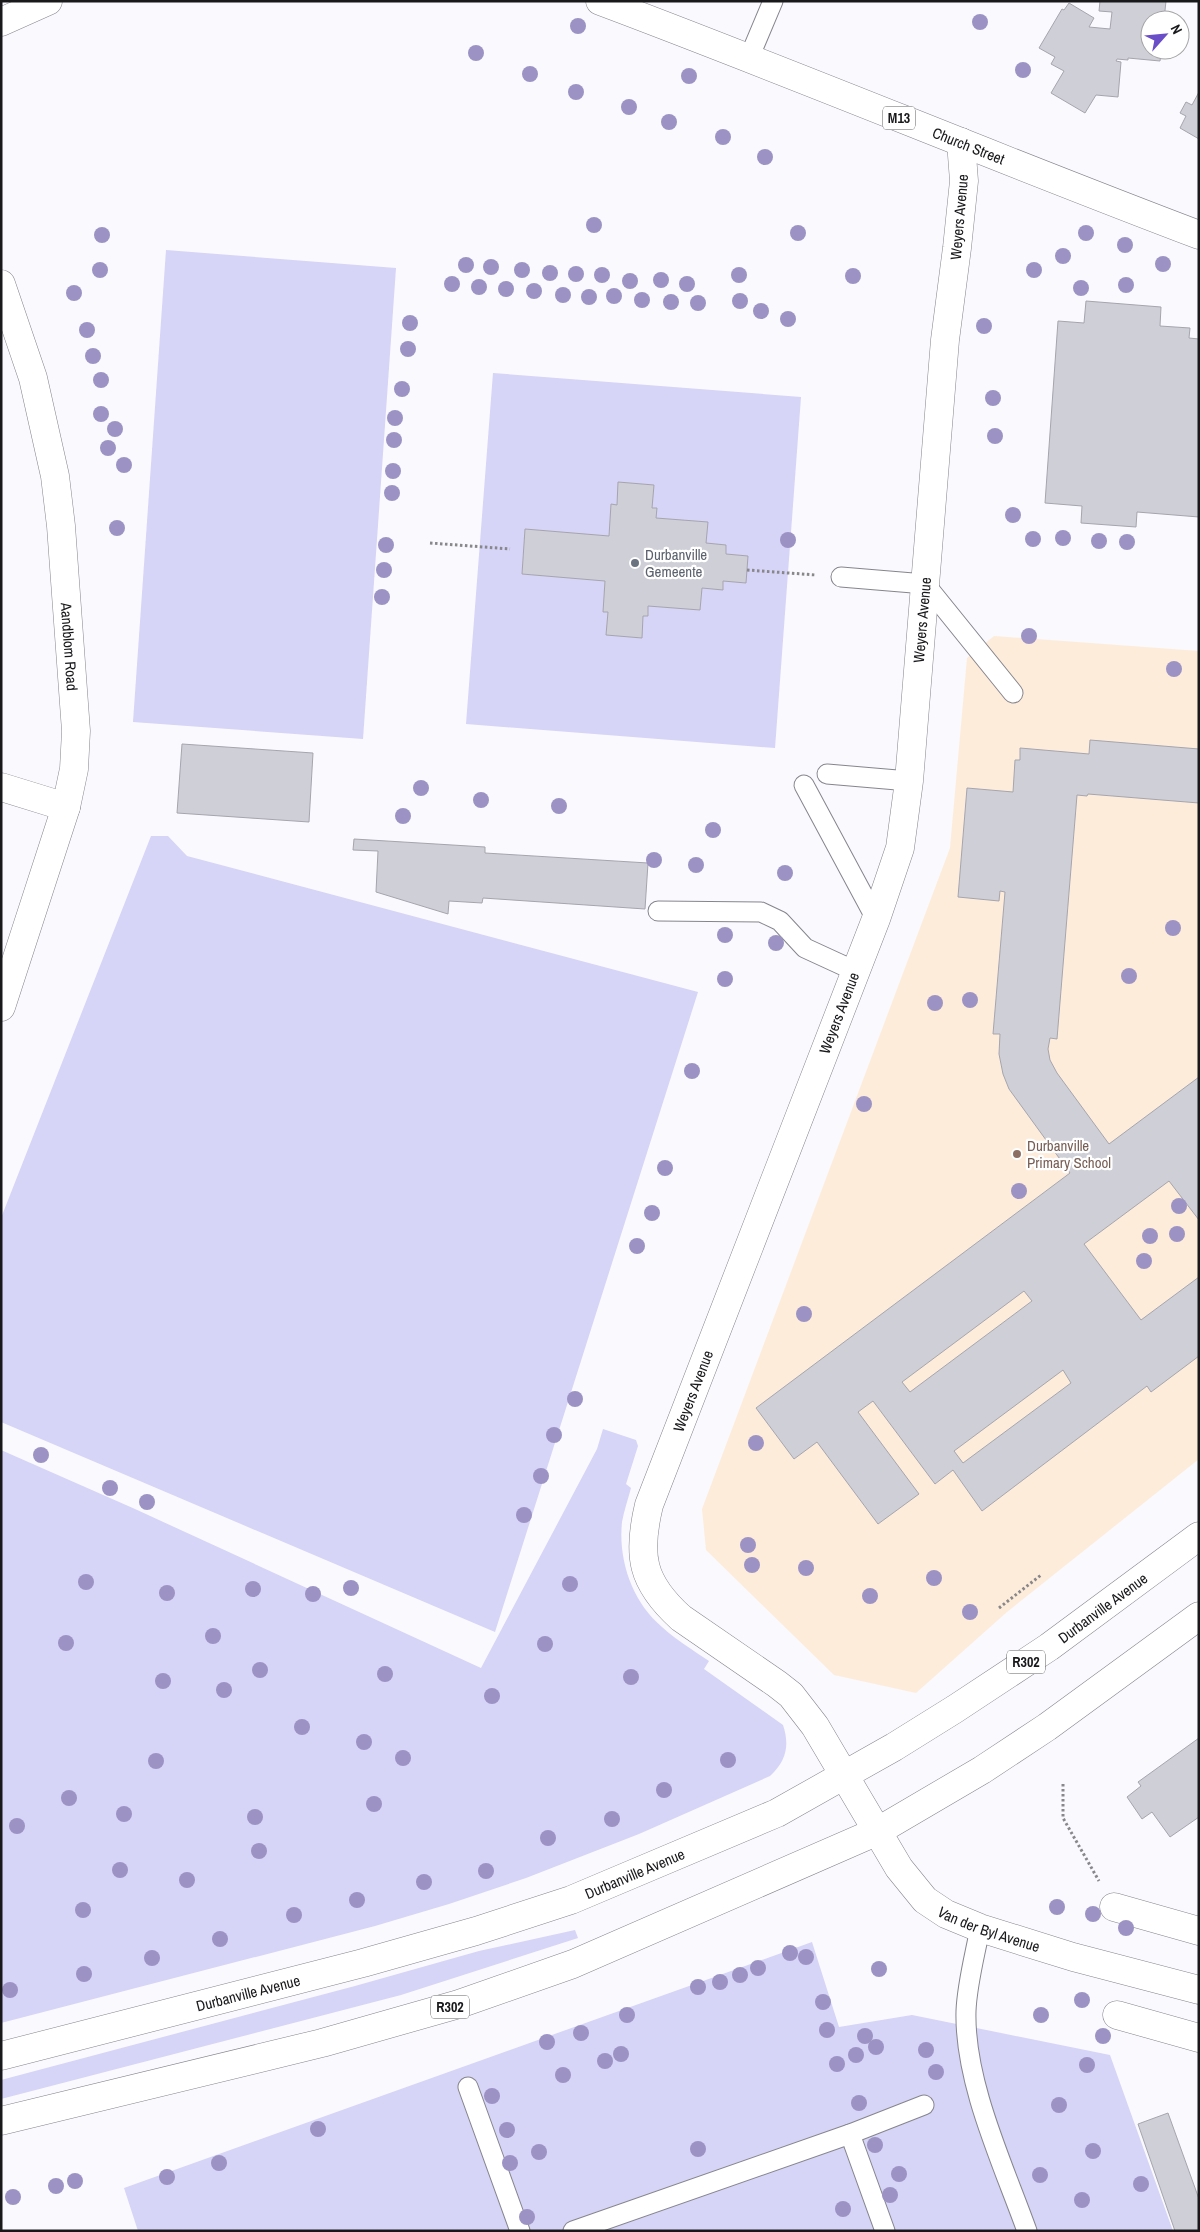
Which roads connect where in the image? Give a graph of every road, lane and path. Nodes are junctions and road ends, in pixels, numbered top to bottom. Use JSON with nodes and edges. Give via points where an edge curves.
{"nodes":[{"id":1,"x":48,"y":1,"type":"edge"},
{"id":2,"x":600,"y":1,"type":"edge"},
{"id":3,"x":773,"y":1,"type":"edge"},
{"id":4,"x":1,"y":22,"type":"edge"},
{"id":5,"x":749,"y":58,"type":"junction"},
{"id":6,"x":962,"y":142,"type":"junction"},
{"id":7,"x":1199,"y":235,"type":"edge"},
{"id":8,"x":1,"y":284,"type":"edge"},
{"id":9,"x":430,"y":543,"type":"dead end"},
{"id":10,"x":510,"y":549,"type":"dead end"},
{"id":11,"x":747,"y":570,"type":"dead end"},
{"id":12,"x":841,"y":577,"type":"joint"},
{"id":13,"x":925,"y":584,"type":"junction"},
{"id":14,"x":1013,"y":692,"type":"dead end"},
{"id":15,"x":826,"y":774,"type":"dead end"},
{"id":16,"x":909,"y":781,"type":"junction"},
{"id":17,"x":804,"y":785,"type":"dead end"},
{"id":18,"x":1,"y":787,"type":"edge"},
{"id":19,"x":66,"y":807,"type":"junction"},
{"id":20,"x":658,"y":910,"type":"dead end"},
{"id":21,"x":876,"y":919,"type":"junction"},
{"id":22,"x":856,"y":971,"type":"junction"},
{"id":23,"x":1,"y":1008,"type":"edge"},
{"id":24,"x":1199,"y":1536,"type":"edge"},
{"id":25,"x":1041,"y":1575,"type":"dead end"},
{"id":26,"x":999,"y":1608,"type":"dead end"},
{"id":27,"x":1199,"y":1616,"type":"edge"},
{"id":28,"x":846,"y":1775,"type":"junction"},
{"id":29,"x":1063,"y":1784,"type":"dead end"},
{"id":30,"x":878,"y":1831,"type":"junction"},
{"id":31,"x":1114,"y":1907,"type":"joint"},
{"id":32,"x":980,"y":1928,"type":"junction"},
{"id":33,"x":1199,"y":1931,"type":"edge"},
{"id":34,"x":1199,"y":1990,"type":"edge"},
{"id":35,"x":1118,"y":2015,"type":"dead end"},
{"id":36,"x":1199,"y":2038,"type":"edge"},
{"id":37,"x":1,"y":2056,"type":"edge"},
{"id":38,"x":468,"y":2087,"type":"dead end"},
{"id":39,"x":924,"y":2105,"type":"dead end"},
{"id":40,"x":1,"y":2121,"type":"edge"},
{"id":41,"x":850,"y":2134,"type":"junction"},
{"id":42,"x":520,"y":2231,"type":"edge"},
{"id":43,"x":573,"y":2231,"type":"edge"},
{"id":44,"x":885,"y":2231,"type":"edge"},
{"id":45,"x":1027,"y":2231,"type":"edge"}],
"edges":[{"from":1,"to":4,"type":"main road"},
{"from":2,"to":5,"type":"main road","name":"Church Street","number":"M13"},
{"from":3,"to":5,"type":"lane"},
{"from":5,"to":6,"type":"main road","name":"Church Street","number":"M13"},
{"from":6,"to":7,"type":"main road","name":"Church Street","number":"M13"},
{"from":6,"to":13,"type":"main road","name":"Weyers Avenue","via":[[964,181],[945,340]]},
{"from":8,"to":19,"type":"main road","name":"Aandblom Road","via":[[33,378],[55,476],[76,732],[74,769]]},
{"from":9,"to":10,"type":"path"},
{"from":11,"to":12,"type":"path"},
{"from":12,"to":13,"type":"lane"},
{"from":13,"to":14,"type":"lane"},
{"from":13,"to":16,"type":"main road","name":"Weyers Avenue"},
{"from":15,"to":16,"type":"lane"},
{"from":16,"to":21,"type":"main road","name":"Weyers Avenue","via":[[900,848]]},
{"from":17,"to":21,"type":"lane"},
{"from":18,"to":19,"type":"main road"},
{"from":19,"to":23,"type":"main road","name":"Aandblom Road"},
{"from":20,"to":22,"type":"lane","via":[[761,912],[780,921],[805,948]]},
{"from":21,"to":22,"type":"main road","name":"Weyers Avenue"},
{"from":22,"to":28,"type":"main road","name":"Weyers Avenue","via":[[649,1505],[643,1532],[648,1576],[658,1596],[681,1618],[791,1695],[816,1726]]},
{"from":24,"to":28,"type":"main road","name":"Durbanville Avenue","number":"R302","via":[[1049,1647],[917,1734]]},
{"from":25,"to":26,"type":"path"},
{"from":27,"to":30,"type":"main road","number":"R302","via":[[1031,1738]]},
{"from":28,"to":30,"type":"main road","name":"Van der Byl Avenue"},
{"from":28,"to":37,"type":"main road","name":"Durbanville Avenue","number":"R302","via":[[778,1813],[572,1900],[363,1963]]},
{"from":29,"to":31,"type":"path","via":[[1063,1818]]},
{"from":30,"to":32,"type":"main road","name":"Van der Byl Avenue","via":[[902,1874],[925,1900],[946,1914]]},
{"from":30,"to":40,"type":"main road","number":"R302","via":[[573,1964],[459,2004],[322,2043]]},
{"from":31,"to":33,"type":"main road"},
{"from":32,"to":34,"type":"main road","name":"Van der Byl Avenue","via":[[1073,1957]]},
{"from":32,"to":45,"type":"lane","via":[[966,2010],[974,2083]]},
{"from":35,"to":36,"type":"main road"},
{"from":38,"to":42,"type":"lane"},
{"from":39,"to":41,"type":"lane"},
{"from":41,"to":43,"type":"lane"},
{"from":41,"to":44,"type":"lane"}]}
